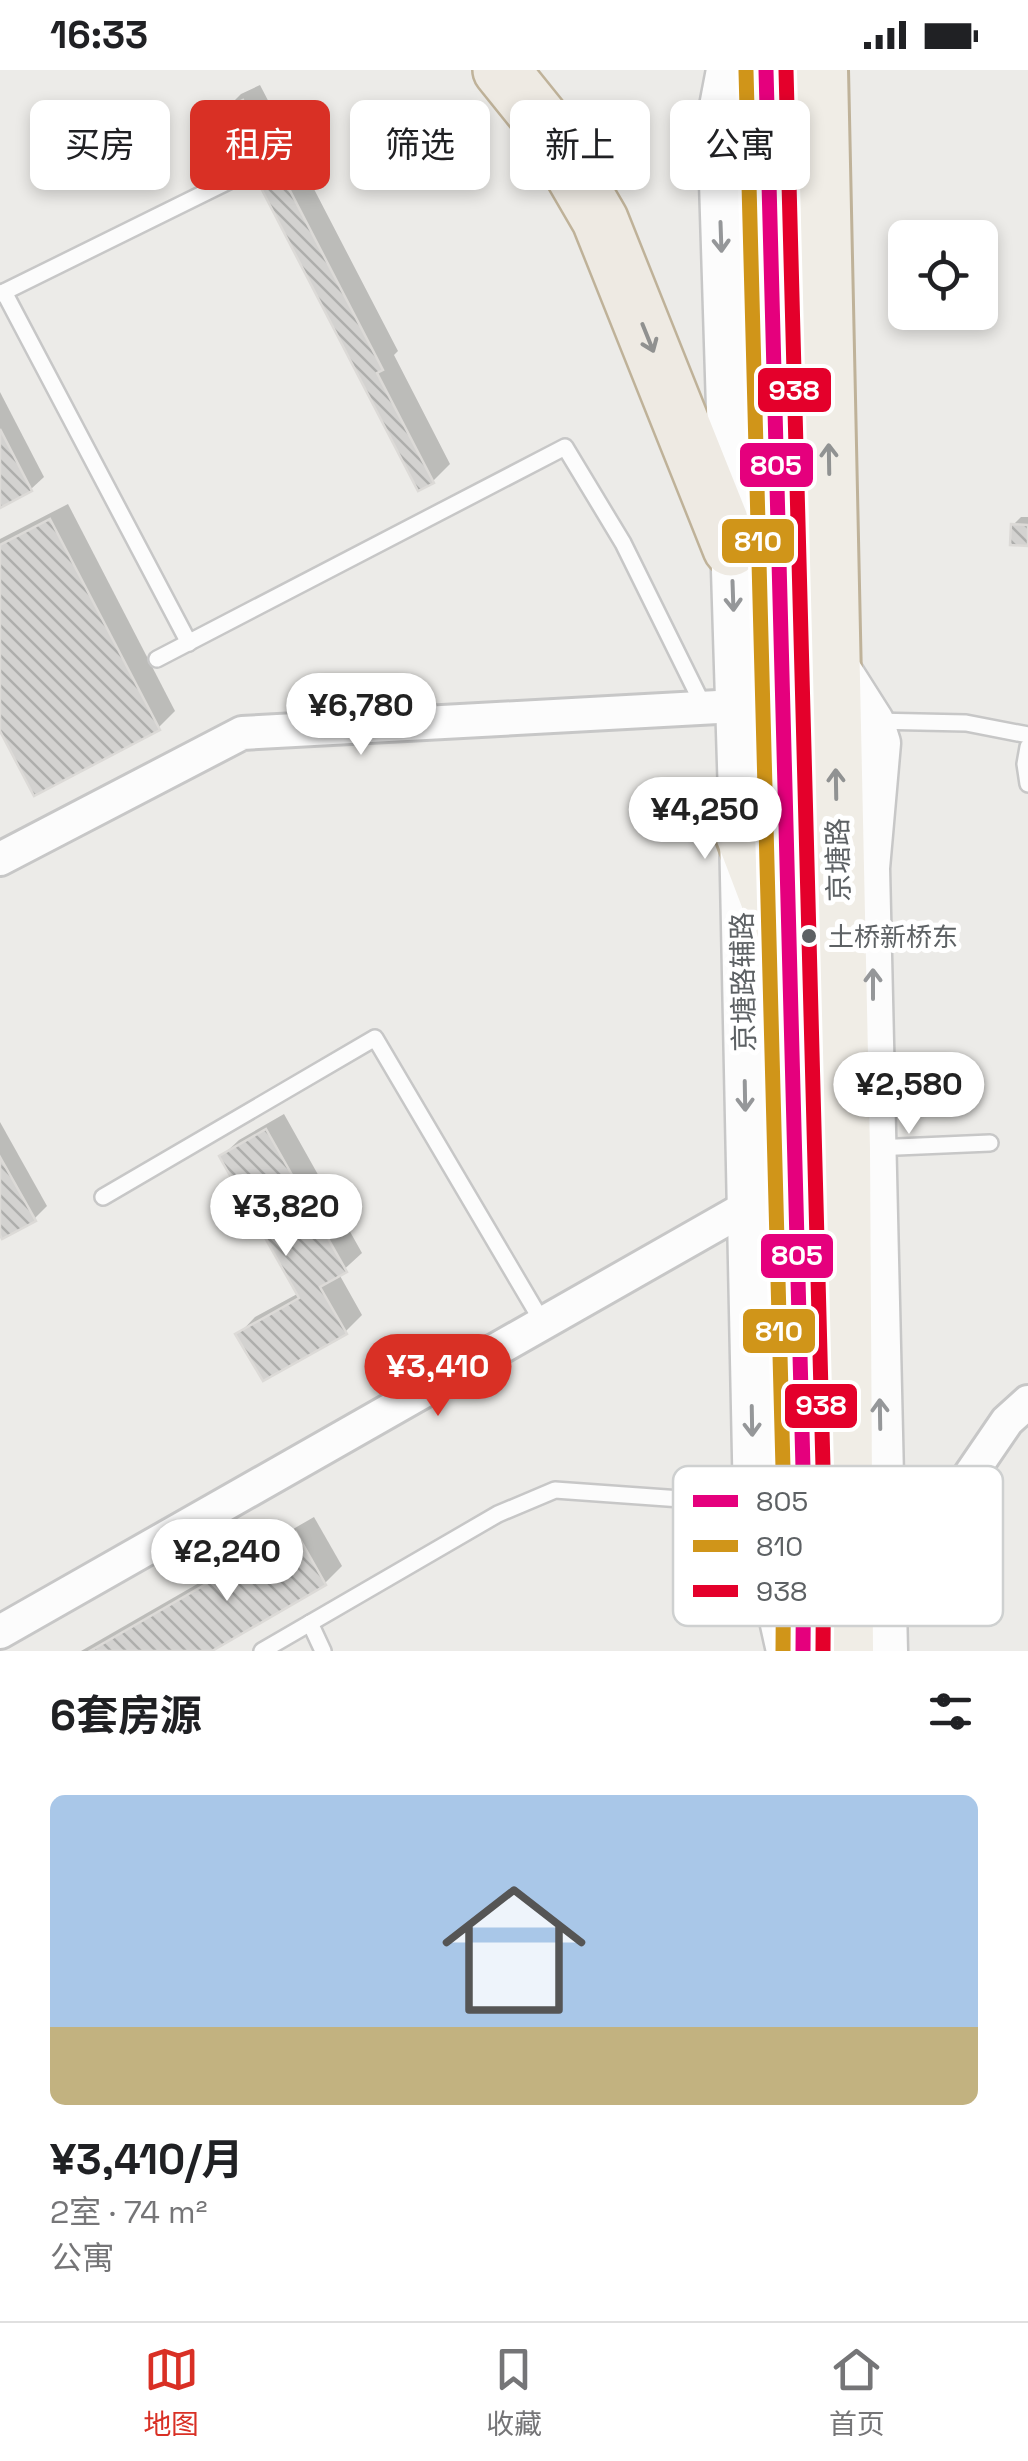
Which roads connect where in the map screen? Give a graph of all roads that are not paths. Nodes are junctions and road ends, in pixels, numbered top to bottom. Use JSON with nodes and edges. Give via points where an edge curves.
{"nodes":[{"id":1,"x":501,"y":70,"type":"edge"},
{"id":2,"x":727,"y":70,"type":"edge"},
{"id":3,"x":766,"y":70,"type":"edge"},
{"id":4,"x":821,"y":70,"type":"edge"},
{"id":5,"x":212,"y":190,"type":"edge"},
{"id":6,"x":2,"y":293,"type":"edge"},
{"id":7,"x":731,"y":548,"type":"junction"},
{"id":8,"x":189,"y":643,"type":"junction"},
{"id":9,"x":833,"y":658,"type":"junction"},
{"id":10,"x":157,"y":660,"type":"dead end"},
{"id":11,"x":720,"y":707,"type":"junction"},
{"id":12,"x":873,"y":721,"type":"junction"},
{"id":13,"x":1028,"y":735,"type":"edge"},
{"id":14,"x":1028,"y":747,"type":"edge"},
{"id":15,"x":1028,"y":784,"type":"edge"},
{"id":16,"x":740,"y":829,"type":"junction"},
{"id":17,"x":0,"y":859,"type":"edge"},
{"id":18,"x":790,"y":957,"type":"junction"},
{"id":19,"x":990,"y":1144,"type":"dead end"},
{"id":20,"x":859,"y":1148,"type":"junction"},
{"id":21,"x":793,"y":1174,"type":"junction"},
{"id":22,"x":103,"y":1197,"type":"dead end"},
{"id":23,"x":749,"y":1206,"type":"junction"},
{"id":24,"x":542,"y":1323,"type":"junction"},
{"id":25,"x":1028,"y":1402,"type":"edge"},
{"id":26,"x":753,"y":1466,"type":"edge"},
{"id":27,"x":837,"y":1466,"type":"edge"},
{"id":28,"x":847,"y":1466,"type":"edge"},
{"id":29,"x":976,"y":1466,"type":"edge"},
{"id":30,"x":673,"y":1498,"type":"edge"},
{"id":31,"x":310,"y":1623,"type":"junction"},
{"id":32,"x":781,"y":1626,"type":"edge"},
{"id":33,"x":811,"y":1626,"type":"edge"},
{"id":34,"x":847,"y":1626,"type":"edge"},
{"id":35,"x":879,"y":1626,"type":"edge"},
{"id":36,"x":0,"y":1632,"type":"edge"},
{"id":37,"x":262,"y":1651,"type":"edge"},
{"id":38,"x":322,"y":1651,"type":"edge"},
{"id":39,"x":787,"y":1651,"type":"edge"},
{"id":40,"x":803,"y":1651,"type":"edge"},
{"id":41,"x":847,"y":1651,"type":"edge"},
{"id":42,"x":887,"y":1651,"type":"edge"}],
"edges":[{"from":1,"to":7,"type":"highway","one_way":true,"via":[[542,122],[600,220]]},
{"from":2,"to":7,"type":"street","name":"京塘路辅路","one_way":true,"via":[[718,117]]},
{"from":3,"to":18,"type":"highway","name":"京塘路"},
{"from":9,"to":4,"type":"highway","name":"京塘路","one_way":true},
{"from":5,"to":6,"type":"lane"},
{"from":6,"to":8,"type":"lane"},
{"from":7,"to":11,"type":"street","name":"京塘路辅路","one_way":true},
{"from":8,"to":10,"type":"lane"},
{"from":8,"to":11,"type":"lane","via":[[565,448]]},
{"from":9,"to":12,"type":"street"},
{"from":20,"to":9,"type":"highway","name":"京塘路","one_way":true},
{"from":11,"to":16,"type":"street","name":"京塘路辅路"},
{"from":11,"to":17,"type":"street","via":[[242,733]]},
{"from":12,"to":13,"type":"lane","via":[[966,723]]},
{"from":20,"to":12,"type":"street","one_way":true,"via":[[880,743]]},
{"from":14,"to":15,"type":"lane"},
{"from":16,"to":18,"type":"highway"},
{"from":16,"to":23,"type":"street","name":"京塘路辅路","one_way":true},
{"from":18,"to":21,"type":"highway","name":"京塘路"},
{"from":19,"to":20,"type":"lane"},
{"from":20,"to":21,"type":"street"},
{"from":28,"to":20,"type":"highway","name":"京塘路","one_way":true},
{"from":21,"to":23,"type":"street"},
{"from":21,"to":27,"type":"highway","name":"京塘路"},
{"from":22,"to":24,"type":"lane","via":[[375,1038]]},
{"from":23,"to":24,"type":"street"},
{"from":23,"to":26,"type":"street","name":"京塘路辅路","one_way":true},
{"from":24,"to":36,"type":"street"},
{"from":25,"to":29,"type":"street"},
{"from":30,"to":31,"type":"lane","via":[[556,1490],[498,1514]]},
{"from":31,"to":37,"type":"lane"},
{"from":31,"to":38,"type":"lane"},
{"from":32,"to":39,"type":"street","name":"京塘路辅路"},
{"from":33,"to":40,"type":"highway","name":"京塘路"},
{"from":34,"to":41,"type":"highway","name":"京塘路"},
{"from":35,"to":42,"type":"street"}]}
